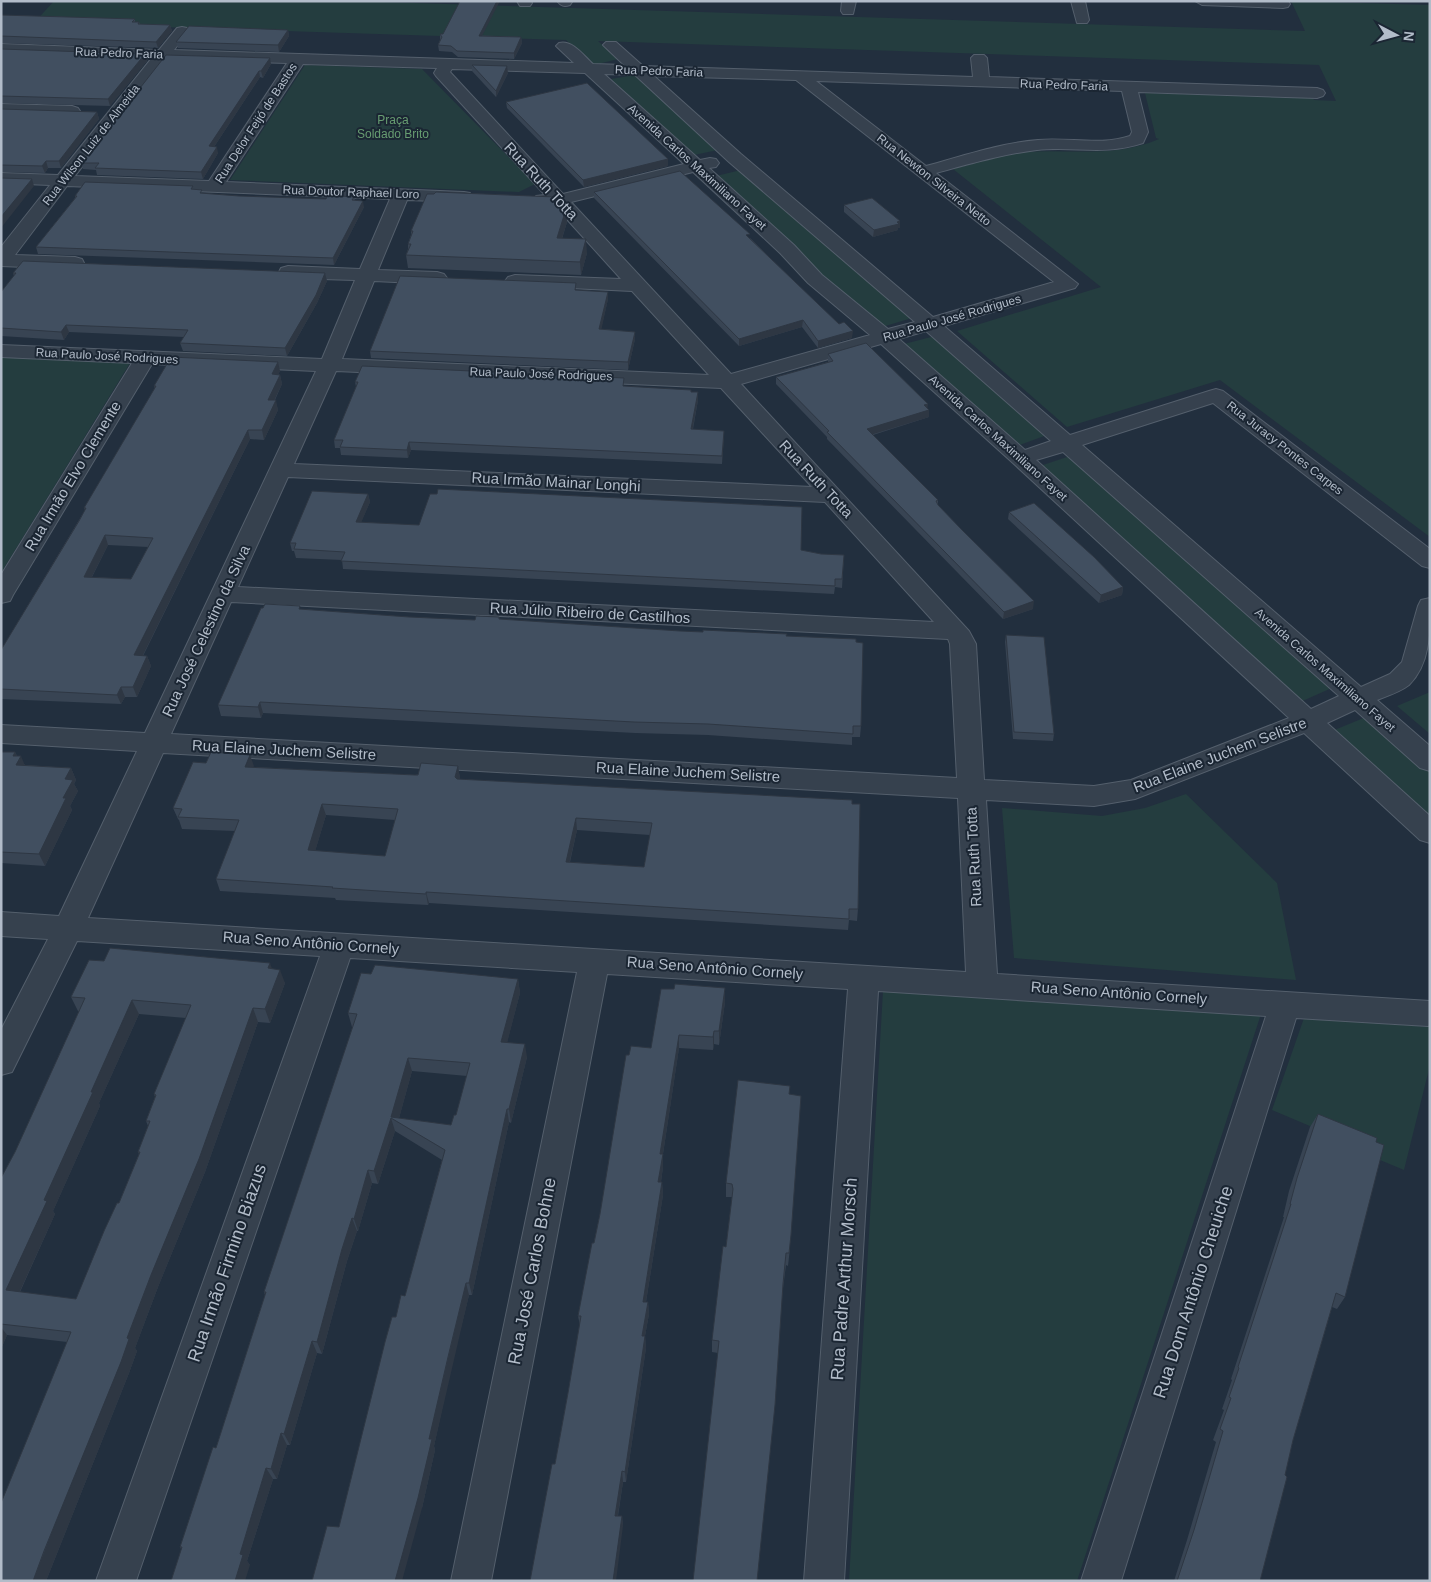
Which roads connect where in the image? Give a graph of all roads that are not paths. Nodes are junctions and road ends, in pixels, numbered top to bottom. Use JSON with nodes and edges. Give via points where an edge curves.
{"nodes":[{"id":1,"x":1078,"y":1,"type":"edge"},
{"id":2,"x":1202,"y":1,"type":"edge"},
{"id":3,"x":1283,"y":4,"type":"dead end"},
{"id":4,"x":1082,"y":20,"type":"dead end"},
{"id":5,"x":182,"y":31,"type":"edge"},
{"id":6,"x":611,"y":45,"type":"dead end"},
{"id":7,"x":564,"y":46,"type":"dead end"},
{"id":8,"x":1,"y":50,"type":"edge"},
{"id":9,"x":163,"y":55,"type":"junction"},
{"id":10,"x":979,"y":58,"type":"dead end"},
{"id":11,"x":298,"y":59,"type":"junction"},
{"id":12,"x":447,"y":64,"type":"junction"},
{"id":13,"x":589,"y":69,"type":"junction"},
{"id":14,"x":638,"y":70,"type":"junction"},
{"id":15,"x":800,"y":76,"type":"junction"},
{"id":16,"x":982,"y":82,"type":"junction"},
{"id":17,"x":1129,"y":87,"type":"junction"},
{"id":18,"x":1317,"y":93,"type":"dead end"},
{"id":19,"x":1,"y":109,"type":"edge"},
{"id":20,"x":115,"y":113,"type":"junction"},
{"id":21,"x":735,"y":158,"type":"junction"},
{"id":22,"x":696,"y":166,"type":"junction"},
{"id":23,"x":922,"y":172,"type":"junction"},
{"id":24,"x":1,"y":178,"type":"edge"},
{"id":25,"x":62,"y":180,"type":"junction"},
{"id":26,"x":214,"y":186,"type":"junction"},
{"id":27,"x":401,"y":194,"type":"junction"},
{"id":28,"x":480,"y":197,"type":"edge"},
{"id":29,"x":529,"y":199,"type":"edge"},
{"id":30,"x":559,"y":200,"type":"junction"},
{"id":31,"x":1,"y":260,"type":"edge"},
{"id":32,"x":90,"y":264,"type":"edge"},
{"id":33,"x":268,"y":271,"type":"edge"},
{"id":34,"x":367,"y":275,"type":"junction"},
{"id":35,"x":454,"y":278,"type":"edge"},
{"id":36,"x":492,"y":280,"type":"edge"},
{"id":37,"x":1068,"y":284,"type":"joint"},
{"id":38,"x":637,"y":285,"type":"junction"},
{"id":39,"x":931,"y":325,"type":"junction"},
{"id":40,"x":886,"y":338,"type":"junction"},
{"id":41,"x":1,"y":351,"type":"edge"},
{"id":42,"x":146,"y":358,"type":"junction"},
{"id":43,"x":329,"y":365,"type":"junction"},
{"id":44,"x":726,"y":382,"type":"junction"},
{"id":45,"x":1066,"y":443,"type":"junction"},
{"id":46,"x":1020,"y":458,"type":"junction"},
{"id":47,"x":280,"y":470,"type":"junction"},
{"id":48,"x":831,"y":495,"type":"junction"},
{"id":49,"x":1430,"y":561,"type":"edge"},
{"id":50,"x":223,"y":594,"type":"junction"},
{"id":51,"x":1,"y":595,"type":"edge"},
{"id":52,"x":1430,"y":606,"type":"edge"},
{"id":53,"x":957,"y":631,"type":"junction"},
{"id":54,"x":1358,"y":699,"type":"junction"},
{"id":55,"x":1308,"y":721,"type":"junction"},
{"id":56,"x":1,"y":734,"type":"edge"},
{"id":57,"x":154,"y":743,"type":"junction"},
{"id":58,"x":1430,"y":761,"type":"edge"},
{"id":59,"x":970,"y":788,"type":"junction"},
{"id":60,"x":1430,"y":833,"type":"edge"},
{"id":61,"x":1,"y":924,"type":"edge"},
{"id":62,"x":68,"y":928,"type":"junction"},
{"id":63,"x":339,"y":945,"type":"junction"},
{"id":64,"x":594,"y":960,"type":"junction"},
{"id":65,"x":864,"y":977,"type":"junction"},
{"id":66,"x":982,"y":985,"type":"junction"},
{"id":67,"x":1285,"y":1004,"type":"junction"},
{"id":68,"x":1428,"y":1013,"type":"dead end"},
{"id":69,"x":1,"y":1062,"type":"edge"},
{"id":70,"x":116,"y":1581,"type":"edge"},
{"id":71,"x":471,"y":1581,"type":"edge"},
{"id":72,"x":824,"y":1581,"type":"edge"},
{"id":73,"x":1101,"y":1581,"type":"edge"}],
"edges":[{"from":1,"to":4,"type":"street"},
{"from":2,"to":3,"type":"street"},
{"from":5,"to":9,"type":"street","name":"Rua Wilson Luiz de Almeida"},
{"from":6,"to":14,"type":"street","name":"Avenida Carlos Maximiliano Fayet"},
{"from":7,"to":13,"type":"street","name":"Avenida Carlos Maximiliano Fayet"},
{"from":8,"to":9,"type":"street","name":"Rua Pedro Faria"},
{"from":9,"to":11,"type":"street","name":"Rua Pedro Faria"},
{"from":9,"to":20,"type":"street","name":"Rua Wilson Luiz de Almeida"},
{"from":10,"to":16,"type":"street"},
{"from":11,"to":12,"type":"street","name":"Rua Pedro Faria"},
{"from":11,"to":26,"type":"street","name":"Rua Delor Feijó de Bastos"},
{"from":12,"to":13,"type":"street","name":"Rua Pedro Faria"},
{"from":12,"to":30,"type":"street","name":"Rua Ruth Totta","via":[[442,73]]},
{"from":13,"to":14,"type":"street","name":"Rua Pedro Faria"},
{"from":13,"to":22,"type":"street","name":"Avenida Carlos Maximiliano Fayet"},
{"from":14,"to":15,"type":"street","name":"Rua Pedro Faria"},
{"from":14,"to":21,"type":"street","name":"Avenida Carlos Maximiliano Fayet"},
{"from":15,"to":16,"type":"street","name":"Rua Pedro Faria"},
{"from":15,"to":23,"type":"street","name":"Rua Newton Silveira Netto"},
{"from":16,"to":17,"type":"street","name":"Rua Pedro Faria"},
{"from":17,"to":18,"type":"street","name":"Rua Pedro Faria"},
{"from":17,"to":23,"type":"street","via":[[1140,132],[1137,138],[1127,143],[1103,147],[1041,144]]},
{"from":19,"to":20,"type":"street"},
{"from":20,"to":25,"type":"street","name":"Rua Wilson Luiz de Almeida"},
{"from":21,"to":22,"type":"street"},
{"from":21,"to":39,"type":"street","name":"Avenida Carlos Maximiliano Fayet"},
{"from":22,"to":30,"type":"street"},
{"from":22,"to":40,"type":"street","name":"Avenida Carlos Maximiliano Fayet","via":[[815,279]]},
{"from":23,"to":37,"type":"street","name":"Rua Newton Silveira Netto"},
{"from":24,"to":25,"type":"street","name":"Rua Doutor Raphael Loro"},
{"from":25,"to":26,"type":"street","name":"Rua Doutor Raphael Loro"},
{"from":25,"to":31,"type":"street","name":"Rua Wilson Luiz de Almeida"},
{"from":26,"to":27,"type":"street","name":"Rua Doutor Raphael Loro"},
{"from":27,"to":28,"type":"street","name":"Rua Doutor Raphael Loro"},
{"from":27,"to":34,"type":"street","name":"Rua José Celestino da Silva"},
{"from":29,"to":30,"type":"street"},
{"from":30,"to":38,"type":"street","name":"Rua Ruth Totta"},
{"from":31,"to":32,"type":"street"},
{"from":33,"to":34,"type":"street"},
{"from":34,"to":35,"type":"street"},
{"from":34,"to":43,"type":"street","name":"Rua José Celestino da Silva"},
{"from":36,"to":38,"type":"street"},
{"from":37,"to":39,"type":"street","name":"Rua Paulo José Rodrigues"},
{"from":38,"to":44,"type":"street","name":"Rua Ruth Totta"},
{"from":39,"to":40,"type":"street","name":"Rua Paulo José Rodrigues"},
{"from":39,"to":45,"type":"street","name":"Avenida Carlos Maximiliano Fayet"},
{"from":40,"to":44,"type":"street","name":"Rua Paulo José Rodrigues"},
{"from":40,"to":46,"type":"street","name":"Avenida Carlos Maximiliano Fayet"},
{"from":41,"to":42,"type":"street","name":"Rua Paulo José Rodrigues"},
{"from":42,"to":43,"type":"street","name":"Rua Paulo José Rodrigues"},
{"from":42,"to":51,"type":"street","name":"Rua Irmão Elvo Clemente"},
{"from":43,"to":44,"type":"street","name":"Rua Paulo José Rodrigues"},
{"from":43,"to":47,"type":"street","name":"Rua José Celestino da Silva"},
{"from":44,"to":48,"type":"street","name":"Rua Ruth Totta"},
{"from":45,"to":46,"type":"street"},
{"from":45,"to":49,"type":"street","name":"Rua Juracy Pontes Carpes","via":[[1216,395]]},
{"from":45,"to":54,"type":"street","name":"Avenida Carlos Maximiliano Fayet"},
{"from":46,"to":55,"type":"street","name":"Avenida Carlos Maximiliano Fayet"},
{"from":47,"to":48,"type":"street","name":"Rua Irmão Mainar Longhi"},
{"from":47,"to":50,"type":"street","name":"Rua José Celestino da Silva"},
{"from":48,"to":53,"type":"street","name":"Rua Ruth Totta"},
{"from":50,"to":53,"type":"street","name":"Rua Júlio Ribeiro de Castilhos"},
{"from":50,"to":57,"type":"street","name":"Rua José Celestino da Silva"},
{"from":52,"to":54,"type":"street","via":[[1414,666],[1399,680]]},
{"from":53,"to":59,"type":"street","name":"Rua Ruth Totta","via":[[963,644]]},
{"from":54,"to":55,"type":"street","name":"Rua Elaine Juchem Selistre"},
{"from":54,"to":58,"type":"street","name":"Avenida Carlos Maximiliano Fayet"},
{"from":55,"to":59,"type":"street","name":"Rua Elaine Juchem Selistre","via":[[1135,789],[1094,796]]},
{"from":55,"to":60,"type":"street","name":"Avenida Carlos Maximiliano Fayet"},
{"from":56,"to":57,"type":"street","name":"Rua Elaine Juchem Selistre"},
{"from":57,"to":59,"type":"street","name":"Rua Elaine Juchem Selistre"},
{"from":57,"to":62,"type":"street","name":"Rua José Celestino da Silva"},
{"from":59,"to":66,"type":"street","name":"Rua Ruth Totta"},
{"from":61,"to":62,"type":"street","name":"Rua Seno Antônio Cornely"},
{"from":62,"to":63,"type":"street","name":"Rua Seno Antônio Cornely"},
{"from":62,"to":69,"type":"street","name":"Rua José Celestino da Silva"},
{"from":63,"to":64,"type":"street","name":"Rua Seno Antônio Cornely"},
{"from":63,"to":70,"type":"street","name":"Rua Irmão Firmino Biazus"},
{"from":64,"to":65,"type":"street","name":"Rua Seno Antônio Cornely"},
{"from":64,"to":71,"type":"street","name":"Rua José Carlos Bohne"},
{"from":65,"to":66,"type":"street","name":"Rua Seno Antônio Cornely"},
{"from":65,"to":72,"type":"street","name":"Rua Padre Arthur Morsch"},
{"from":66,"to":67,"type":"street","name":"Rua Seno Antônio Cornely"},
{"from":67,"to":68,"type":"street","name":"Rua Seno Antônio Cornely"},
{"from":67,"to":73,"type":"street","name":"Rua Dom Antônio Cheuiche"}]}
